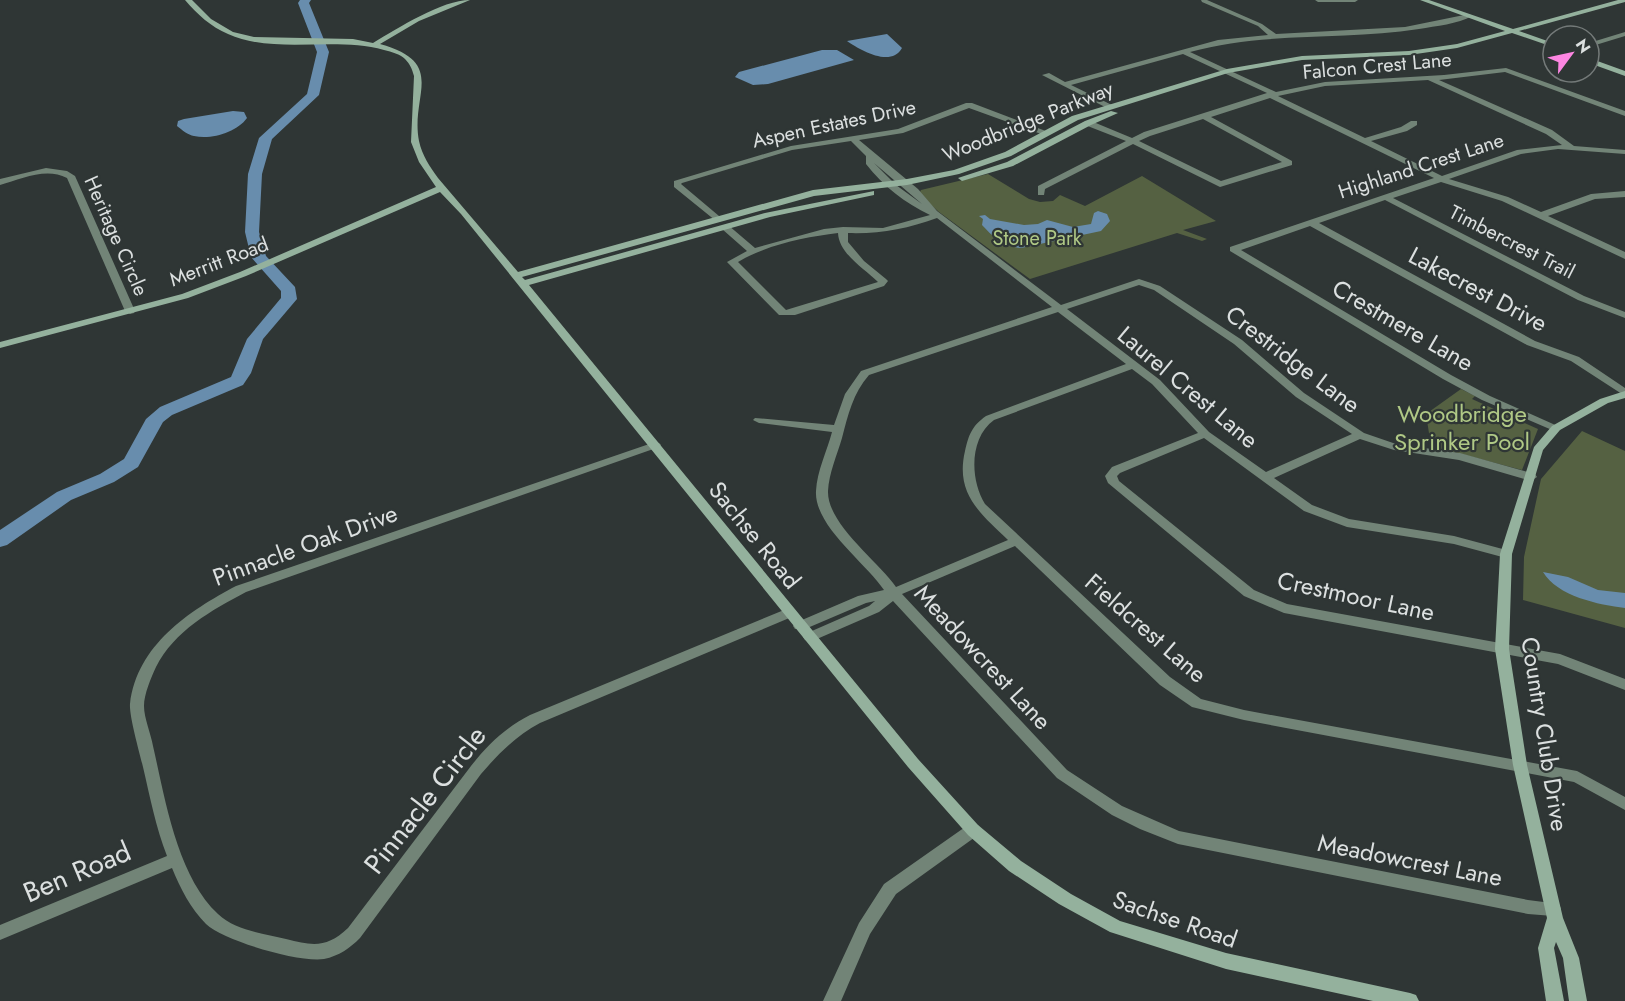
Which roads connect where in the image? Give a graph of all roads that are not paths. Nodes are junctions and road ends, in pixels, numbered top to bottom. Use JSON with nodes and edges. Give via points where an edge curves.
{"nodes":[{"id":1,"x":188,"y":0,"type":"edge"},
{"id":2,"x":467,"y":0,"type":"edge"},
{"id":3,"x":1318,"y":0,"type":"edge"},
{"id":4,"x":1355,"y":0,"type":"edge"},
{"id":5,"x":1423,"y":0,"type":"edge"},
{"id":6,"x":1625,"y":0,"type":"edge"},
{"id":7,"x":1204,"y":1,"type":"edge"},
{"id":8,"x":1625,"y":7,"type":"edge"},
{"id":9,"x":1468,"y":16,"type":"junction"},
{"id":10,"x":1518,"y":34,"type":"junction"},
{"id":11,"x":1625,"y":34,"type":"edge"},
{"id":12,"x":1275,"y":37,"type":"junction"},
{"id":13,"x":1601,"y":41,"type":"edge"},
{"id":14,"x":1541,"y":43,"type":"edge"},
{"id":15,"x":374,"y":45,"type":"junction"},
{"id":16,"x":1183,"y":51,"type":"junction"},
{"id":17,"x":1174,"y":54,"type":"junction"},
{"id":18,"x":1601,"y":65,"type":"edge"},
{"id":19,"x":1218,"y":74,"type":"junction"},
{"id":20,"x":1625,"y":74,"type":"edge"},
{"id":21,"x":1046,"y":75,"type":"dead end"},
{"id":22,"x":1231,"y":75,"type":"junction"},
{"id":23,"x":1429,"y":78,"type":"junction"},
{"id":24,"x":1065,"y":84,"type":"junction"},
{"id":25,"x":1270,"y":95,"type":"junction"},
{"id":26,"x":1109,"y":107,"type":"junction"},
{"id":27,"x":1625,"y":114,"type":"edge"},
{"id":28,"x":1204,"y":116,"type":"junction"},
{"id":29,"x":1088,"y":123,"type":"junction"},
{"id":30,"x":1414,"y":123,"type":"dead end"},
{"id":31,"x":1047,"y":133,"type":"junction"},
{"id":32,"x":854,"y":140,"type":"junction"},
{"id":33,"x":1132,"y":141,"type":"junction"},
{"id":34,"x":1364,"y":141,"type":"junction"},
{"id":35,"x":1571,"y":147,"type":"junction"},
{"id":36,"x":1625,"y":152,"type":"edge"},
{"id":37,"x":870,"y":157,"type":"junction"},
{"id":38,"x":1442,"y":179,"type":"junction"},
{"id":39,"x":0,"y":182,"type":"edge"},
{"id":40,"x":888,"y":184,"type":"junction"},
{"id":41,"x":903,"y":187,"type":"junction"},
{"id":42,"x":442,"y":188,"type":"junction"},
{"id":43,"x":1041,"y":193,"type":"dead end"},
{"id":44,"x":1625,"y":194,"type":"edge"},
{"id":45,"x":1385,"y":197,"type":"junction"},
{"id":46,"x":938,"y":215,"type":"junction"},
{"id":47,"x":1542,"y":215,"type":"junction"},
{"id":48,"x":716,"y":218,"type":"junction"},
{"id":49,"x":1310,"y":222,"type":"junction"},
{"id":50,"x":725,"y":227,"type":"junction"},
{"id":51,"x":843,"y":230,"type":"junction"},
{"id":52,"x":1233,"y":249,"type":"joint"},
{"id":53,"x":754,"y":252,"type":"junction"},
{"id":54,"x":1625,"y":256,"type":"edge"},
{"id":55,"x":519,"y":280,"type":"junction"},
{"id":56,"x":1143,"y":282,"type":"joint"},
{"id":57,"x":1061,"y":307,"type":"junction"},
{"id":58,"x":130,"y":311,"type":"junction"},
{"id":59,"x":1625,"y":315,"type":"edge"},
{"id":60,"x":0,"y":345,"type":"edge"},
{"id":61,"x":1133,"y":365,"type":"junction"},
{"id":62,"x":1625,"y":394,"type":"edge"},
{"id":63,"x":759,"y":420,"type":"dead end"},
{"id":64,"x":1556,"y":428,"type":"junction"},
{"id":65,"x":838,"y":429,"type":"junction"},
{"id":66,"x":1205,"y":434,"type":"junction"},
{"id":67,"x":1360,"y":435,"type":"junction"},
{"id":68,"x":655,"y":446,"type":"junction"},
{"id":69,"x":1264,"y":477,"type":"junction"},
{"id":70,"x":1531,"y":477,"type":"junction"},
{"id":71,"x":1016,"y":541,"type":"junction"},
{"id":72,"x":1506,"y":554,"type":"junction"},
{"id":73,"x":893,"y":593,"type":"junction"},
{"id":74,"x":789,"y":613,"type":"junction"},
{"id":75,"x":800,"y":626,"type":"junction"},
{"id":76,"x":810,"y":637,"type":"junction"},
{"id":77,"x":1502,"y":649,"type":"junction"},
{"id":78,"x":1625,"y":685,"type":"edge"},
{"id":79,"x":1520,"y":765,"type":"junction"},
{"id":80,"x":1625,"y":804,"type":"edge"},
{"id":81,"x":974,"y":830,"type":"junction"},
{"id":82,"x":175,"y":860,"type":"junction"},
{"id":83,"x":1554,"y":914,"type":"junction"},
{"id":84,"x":0,"y":933,"type":"edge"},
{"id":85,"x":832,"y":1001,"type":"edge"},
{"id":86,"x":1410,"y":1001,"type":"edge"},
{"id":87,"x":1555,"y":1001,"type":"edge"},
{"id":88,"x":1578,"y":1001,"type":"edge"}],
"edges":[{"from":1,"to":15,"type":"main road","name":"Sachse Road","via":[[208,23],[222,30],[265,40]]},
{"from":2,"to":15,"type":"main road","via":[[417,20]]},
{"from":3,"to":4,"type":"street"},
{"from":5,"to":9,"type":"main road"},
{"from":6,"to":10,"type":"main road","name":"Woodbridge Parkway"},
{"from":7,"to":12,"type":"street","via":[[1260,25]]},
{"from":8,"to":10,"type":"main road","name":"Woodbridge Parkway"},
{"from":9,"to":10,"type":"main road"},
{"from":9,"to":12,"type":"street","via":[[1382,34]]},
{"from":10,"to":14,"type":"main road"},
{"from":10,"to":22,"type":"main road","name":"Woodbridge Parkway","via":[[1435,50],[1302,58]]},
{"from":10,"to":22,"type":"main road","name":"Woodbridge Parkway","via":[[1462,52],[1299,64]]},
{"from":11,"to":13,"type":"street"},
{"from":12,"to":16,"type":"street","via":[[1218,42]]},
{"from":15,"to":42,"type":"main road","name":"Sachse Road","via":[[401,54],[415,65],[416,144]]},
{"from":16,"to":17,"type":"street"},
{"from":16,"to":22,"type":"street"},
{"from":17,"to":19,"type":"street"},
{"from":17,"to":24,"type":"street"},
{"from":18,"to":20,"type":"main road"},
{"from":19,"to":22,"type":"street"},
{"from":19,"to":26,"type":"main road","name":"Woodbridge Parkway"},
{"from":21,"to":24,"type":"street"},
{"from":22,"to":25,"type":"street"},
{"from":22,"to":29,"type":"main road","name":"Woodbridge Parkway"},
{"from":23,"to":25,"type":"street","name":"Falcon Crest Lane","via":[[1338,82]]},
{"from":23,"to":27,"type":"street","name":"Falcon Crest Lane","via":[[1506,70]]},
{"from":23,"to":35,"type":"street","via":[[1549,132]]},
{"from":24,"to":26,"type":"street"},
{"from":25,"to":28,"type":"street","name":"Falcon Crest Lane"},
{"from":25,"to":34,"type":"street"},
{"from":26,"to":31,"type":"main road","name":"Woodbridge Parkway","via":[[1075,118]]},
{"from":28,"to":33,"type":"street","name":"Falcon Crest Lane"},
{"from":28,"to":33,"type":"street","via":[[1289,163],[1220,184]]},
{"from":29,"to":33,"type":"street"},
{"from":29,"to":41,"type":"main road","name":"Woodbridge Parkway","via":[[1010,164],[942,184]]},
{"from":30,"to":34,"type":"street"},
{"from":31,"to":32,"type":"street","name":"Aspen Estates Drive","via":[[969,105],[914,127]]},
{"from":31,"to":41,"type":"main road","name":"Woodbridge Parkway","via":[[982,164]]},
{"from":32,"to":37,"type":"street"},
{"from":32,"to":48,"type":"street","name":"Aspen Estates Drive","via":[[791,148],[678,182]]},
{"from":33,"to":43,"type":"street","name":"Falcon Crest Lane","via":[[1041,188]]},
{"from":34,"to":38,"type":"street"},
{"from":35,"to":36,"type":"street","name":"Highland Crest Lane"},
{"from":35,"to":38,"type":"street","name":"Highland Crest Lane","via":[[1533,149]]},
{"from":37,"to":40,"type":"street","name":"Laurel Crest Lane","via":[[870,164]]},
{"from":37,"to":41,"type":"street"},
{"from":38,"to":45,"type":"street","name":"Highland Crest Lane"},
{"from":38,"to":47,"type":"street","via":[[1500,196]]},
{"from":39,"to":58,"type":"street","name":"Heritage Circle","via":[[45,172],[60,171],[71,176]]},
{"from":40,"to":41,"type":"street","name":"Laurel Crest Lane"},
{"from":40,"to":48,"type":"main road","via":[[823,191]]},
{"from":41,"to":46,"type":"street","name":"Laurel Crest Lane"},
{"from":41,"to":46,"type":"street","name":"Laurel Crest Lane","via":[[916,206]]},
{"from":41,"to":50,"type":"main road","name":"Woodbridge Parkway","via":[[818,202]]},
{"from":42,"to":55,"type":"main road","name":"Sachse Road"},
{"from":42,"to":58,"type":"main road","name":"Merritt Road","via":[[243,274]]},
{"from":44,"to":47,"type":"street","via":[[1594,195]]},
{"from":45,"to":49,"type":"street","name":"Highland Crest Lane"},
{"from":45,"to":59,"type":"street","name":"Timbercrest Trail","via":[[1581,298]]},
{"from":46,"to":51,"type":"street","via":[[885,230]]},
{"from":46,"to":57,"type":"street","name":"Laurel Crest Lane"},
{"from":47,"to":54,"type":"street"},
{"from":48,"to":55,"type":"main road"},
{"from":49,"to":52,"type":"street","name":"Highland Crest Lane"},
{"from":49,"to":62,"type":"street","name":"Lakecrest Drive","via":[[1531,343],[1575,359]]},
{"from":50,"to":53,"type":"street"},
{"from":50,"to":55,"type":"main road","name":"Woodbridge Parkway"},
{"from":51,"to":53,"type":"street"},
{"from":51,"to":53,"type":"street","via":[[843,242],[883,281],[791,313],[777,309],[734,267],[732,262]]},
{"from":52,"to":64,"type":"street","name":"Crestmere Lane","via":[[1447,377]]},
{"from":55,"to":68,"type":"main road","name":"Sachse Road"},
{"from":56,"to":57,"type":"street","name":"Meadowcrest Lane"},
{"from":56,"to":67,"type":"street","name":"Crestridge Lane","via":[[1238,342],[1300,395]]},
{"from":57,"to":61,"type":"street","name":"Laurel Crest Lane"},
{"from":57,"to":65,"type":"street","name":"Meadowcrest Lane","via":[[865,374],[854,385]]},
{"from":58,"to":60,"type":"main road","name":"Merritt Road"},
{"from":61,"to":66,"type":"street","name":"Laurel Crest Lane","via":[[1156,382]]},
{"from":61,"to":71,"type":"street","name":"Fieldcrest Lane","via":[[990,418],[979,426],[967,478],[971,493]]},
{"from":62,"to":64,"type":"main road","name":"Country Club Drive","via":[[1604,401]]},
{"from":63,"to":65,"type":"street"},
{"from":64,"to":70,"type":"main road","name":"Country Club Drive","via":[[1538,449]]},
{"from":65,"to":73,"type":"street","name":"Meadowcrest Lane","via":[[824,486],[825,507],[831,520],[886,580]]},
{"from":66,"to":69,"type":"street","name":"Laurel Crest Lane"},
{"from":66,"to":77,"type":"street","name":"Crestmoor Lane","via":[[1116,471],[1112,480],[1265,602]]},
{"from":67,"to":69,"type":"street"},
{"from":67,"to":70,"type":"street","name":"Crestridge Lane","via":[[1394,447],[1460,457]]},
{"from":68,"to":74,"type":"main road","name":"Sachse Road"},
{"from":68,"to":82,"type":"street","name":"Pinnacle Oak Drive","via":[[251,585],[189,618],[150,664],[141,681],[137,706]]},
{"from":69,"to":72,"type":"street","name":"Laurel Crest Lane","via":[[1328,518],[1454,540]]},
{"from":70,"to":72,"type":"main road","name":"Country Club Drive"},
{"from":71,"to":73,"type":"street"},
{"from":71,"to":79,"type":"street","name":"Fieldcrest Lane","via":[[1165,681],[1197,703]]},
{"from":72,"to":77,"type":"main road","name":"Country Club Drive"},
{"from":73,"to":75,"type":"street","via":[[863,599]]},
{"from":73,"to":76,"type":"street","via":[[874,609]]},
{"from":73,"to":83,"type":"street","name":"Meadowcrest Lane","via":[[1062,774],[1092,798],[1131,820],[1178,837]]},
{"from":74,"to":75,"type":"main road","name":"Sachse Road"},
{"from":74,"to":82,"type":"street","name":"Pinnacle Circle","via":[[579,699],[515,730],[476,770],[354,933],[336,949],[309,953],[237,934],[213,920],[198,903]]},
{"from":75,"to":76,"type":"main road","name":"Sachse Road"},
{"from":76,"to":81,"type":"main road","name":"Sachse Road","via":[[913,763]]},
{"from":77,"to":78,"type":"street","name":"Crestmoor Lane","via":[[1560,659]]},
{"from":77,"to":79,"type":"main road","name":"Country Club Drive"},
{"from":79,"to":80,"type":"street","name":"Fieldcrest Lane","via":[[1577,777]]},
{"from":79,"to":83,"type":"main road","name":"Country Club Drive"},
{"from":81,"to":85,"type":"street","via":[[890,889],[880,901]]},
{"from":81,"to":86,"type":"main road","name":"Sachse Road","via":[[1015,866],[1116,927],[1226,961]]},
{"from":82,"to":84,"type":"street","name":"Ben Road"},
{"from":83,"to":87,"type":"main road","name":"Country Club Drive","via":[[1546,948]]},
{"from":83,"to":88,"type":"main road","name":"Country Club Drive","via":[[1571,958]]}]}
